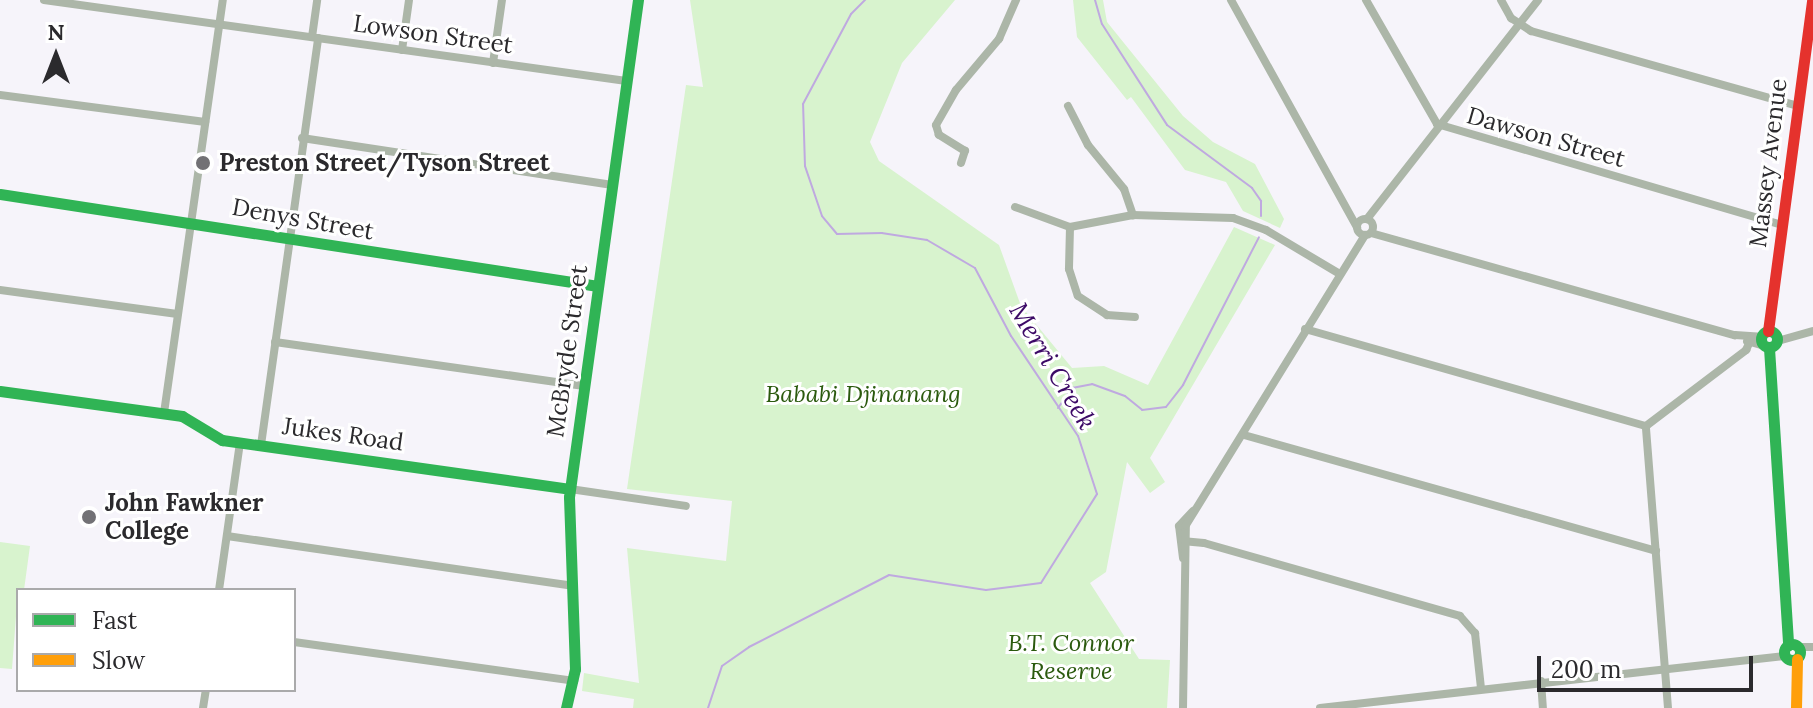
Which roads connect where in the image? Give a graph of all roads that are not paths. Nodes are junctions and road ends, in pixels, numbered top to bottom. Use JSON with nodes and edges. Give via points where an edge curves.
{"nodes":[{"id":1,"x":44,"y":0,"type":"edge"},
{"id":2,"x":123,"y":0,"type":"edge"},
{"id":3,"x":223,"y":0,"type":"edge"},
{"id":4,"x":317,"y":0,"type":"edge"},
{"id":5,"x":409,"y":0,"type":"edge"},
{"id":6,"x":502,"y":0,"type":"edge"},
{"id":7,"x":638,"y":0,"type":"edge"},
{"id":8,"x":1016,"y":0,"type":"edge"},
{"id":9,"x":1231,"y":0,"type":"edge"},
{"id":10,"x":1366,"y":0,"type":"edge"},
{"id":11,"x":1501,"y":0,"type":"edge"},
{"id":12,"x":1538,"y":0,"type":"edge"},
{"id":13,"x":1812,"y":0,"type":"edge"},
{"id":14,"x":121,"y":11,"type":"junction"},
{"id":15,"x":1520,"y":23,"type":"junction"},
{"id":16,"x":219,"y":25,"type":"junction"},
{"id":17,"x":315,"y":38,"type":"junction"},
{"id":18,"x":402,"y":50,"type":"junction"},
{"id":19,"x":493,"y":63,"type":"junction"},
{"id":20,"x":626,"y":81,"type":"junction"},
{"id":21,"x":0,"y":95,"type":"edge"},
{"id":22,"x":1068,"y":106,"type":"dead end"},
{"id":23,"x":1798,"y":106,"type":"junction"},
{"id":24,"x":205,"y":122,"type":"junction"},
{"id":25,"x":1443,"y":126,"type":"junction"},
{"id":26,"x":302,"y":138,"type":"junction"},
{"id":27,"x":961,"y":163,"type":"dead end"},
{"id":28,"x":612,"y":185,"type":"junction"},
{"id":29,"x":0,"y":194,"type":"edge"},
{"id":30,"x":1015,"y":207,"type":"dead end"},
{"id":31,"x":1133,"y":215,"type":"junction"},
{"id":32,"x":190,"y":220,"type":"junction"},
{"id":33,"x":1782,"y":225,"type":"junction"},
{"id":34,"x":1070,"y":227,"type":"junction"},
{"id":35,"x":1366,"y":227,"type":"junction"},
{"id":36,"x":289,"y":242,"type":"junction"},
{"id":37,"x":1338,"y":273,"type":"junction"},
{"id":38,"x":598,"y":286,"type":"junction"},
{"id":39,"x":0,"y":290,"type":"edge"},
{"id":40,"x":177,"y":314,"type":"junction"},
{"id":41,"x":1135,"y":317,"type":"dead end"},
{"id":42,"x":1305,"y":329,"type":"junction"},
{"id":43,"x":1813,"y":331,"type":"edge"},
{"id":44,"x":1758,"y":339,"type":"junction"},
{"id":45,"x":275,"y":342,"type":"junction"},
{"id":46,"x":584,"y":386,"type":"junction"},
{"id":47,"x":0,"y":391,"type":"edge"},
{"id":48,"x":164,"y":413,"type":"junction"},
{"id":49,"x":1646,"y":426,"type":"junction"},
{"id":50,"x":1244,"y":435,"type":"junction"},
{"id":51,"x":240,"y":442,"type":"junction"},
{"id":52,"x":261,"y":445,"type":"junction"},
{"id":53,"x":570,"y":489,"type":"junction"},
{"id":54,"x":686,"y":506,"type":"dead end"},
{"id":55,"x":227,"y":536,"type":"junction"},
{"id":56,"x":1185,"y":541,"type":"junction"},
{"id":57,"x":1656,"y":551,"type":"junction"},
{"id":58,"x":572,"y":586,"type":"junction"},
{"id":59,"x":219,"y":588,"type":"edge"},
{"id":60,"x":296,"y":642,"type":"edge"},
{"id":61,"x":1813,"y":649,"type":"edge"},
{"id":62,"x":1792,"y":652,"type":"junction"},
{"id":63,"x":1665,"y":666,"type":"junction"},
{"id":64,"x":574,"y":681,"type":"junction"},
{"id":65,"x":1541,"y":681,"type":"junction"},
{"id":66,"x":1481,"y":688,"type":"junction"},
{"id":67,"x":1180,"y":691,"type":"junction"},
{"id":68,"x":1416,"y":696,"type":"junction"},
{"id":69,"x":566,"y":708,"type":"edge"},
{"id":70,"x":1176,"y":708,"type":"edge"},
{"id":71,"x":1183,"y":708,"type":"edge"},
{"id":72,"x":1320,"y":708,"type":"edge"},
{"id":73,"x":1417,"y":708,"type":"edge"},
{"id":74,"x":1543,"y":708,"type":"edge"},
{"id":75,"x":1668,"y":708,"type":"edge"},
{"id":76,"x":1796,"y":708,"type":"edge"}],
"edges":[{"from":1,"to":14,"type":"street","name":"Lowson Street"},
{"from":2,"to":14,"type":"street"},
{"from":3,"to":16,"type":"street"},
{"from":4,"to":17,"type":"street"},
{"from":5,"to":18,"type":"street"},
{"from":6,"to":19,"type":"street"},
{"from":7,"to":20,"type":"street","name":"McBryde Street"},
{"from":8,"to":27,"type":"street","via":[[999,39],[956,90],[936,125],[939,135],[966,151]]},
{"from":9,"to":35,"type":"street","via":[[1347,210]]},
{"from":10,"to":25,"type":"street","name":"Dawson Street","via":[[1431,118]]},
{"from":11,"to":15,"type":"street"},
{"from":12,"to":15,"type":"street"},
{"from":13,"to":23,"type":"street","name":"Massey Avenue"},
{"from":14,"to":16,"type":"street","name":"Lowson Street"},
{"from":15,"to":23,"type":"street"},
{"from":15,"to":25,"type":"street"},
{"from":16,"to":17,"type":"street","name":"Lowson Street"},
{"from":16,"to":24,"type":"street"},
{"from":17,"to":18,"type":"street","name":"Lowson Street"},
{"from":17,"to":26,"type":"street"},
{"from":18,"to":19,"type":"street","name":"Lowson Street"},
{"from":19,"to":20,"type":"street","name":"Lowson Street"},
{"from":20,"to":28,"type":"street","name":"McBryde Street"},
{"from":21,"to":24,"type":"street"},
{"from":22,"to":31,"type":"street","via":[[1088,145],[1124,189]]},
{"from":23,"to":33,"type":"street","name":"Massey Avenue"},
{"from":24,"to":32,"type":"street"},
{"from":25,"to":33,"type":"street","name":"Dawson Street"},
{"from":25,"to":35,"type":"street"},
{"from":26,"to":28,"type":"street"},
{"from":26,"to":36,"type":"street"},
{"from":28,"to":38,"type":"street","name":"McBryde Street"},
{"from":29,"to":32,"type":"street","name":"Denys Street"},
{"from":30,"to":34,"type":"street"},
{"from":31,"to":34,"type":"street"},
{"from":31,"to":37,"type":"street","via":[[1180,212],[1247,221]]},
{"from":32,"to":36,"type":"street","name":"Denys Street"},
{"from":32,"to":40,"type":"street"},
{"from":33,"to":44,"type":"street","name":"Massey Avenue"},
{"from":34,"to":41,"type":"street","via":[[1069,269],[1078,296],[1107,315]]},
{"from":35,"to":37,"type":"street"},
{"from":35,"to":44,"type":"street"},
{"from":36,"to":38,"type":"street","name":"Denys Street"},
{"from":36,"to":45,"type":"street"},
{"from":37,"to":42,"type":"street"},
{"from":38,"to":46,"type":"street","name":"McBryde Street"},
{"from":39,"to":40,"type":"street"},
{"from":40,"to":48,"type":"street"},
{"from":42,"to":49,"type":"street"},
{"from":42,"to":50,"type":"street"},
{"from":43,"to":44,"type":"street"},
{"from":44,"to":49,"type":"street"},
{"from":44,"to":62,"type":"street","name":"Massey Avenue"},
{"from":45,"to":46,"type":"street"},
{"from":45,"to":52,"type":"street"},
{"from":46,"to":53,"type":"street","name":"McBryde Street"},
{"from":47,"to":48,"type":"street","name":"Jukes Road"},
{"from":48,"to":51,"type":"street","name":"Jukes Road","via":[[187,417],[216,438]]},
{"from":49,"to":57,"type":"street"},
{"from":50,"to":56,"type":"street","via":[[1186,525]]},
{"from":50,"to":57,"type":"street"},
{"from":51,"to":52,"type":"street","name":"Jukes Road"},
{"from":51,"to":55,"type":"street"},
{"from":52,"to":53,"type":"street","name":"Jukes Road"},
{"from":53,"to":54,"type":"street","name":"Jukes Road"},
{"from":53,"to":58,"type":"street","name":"McBryde Street"},
{"from":55,"to":58,"type":"street"},
{"from":55,"to":59,"type":"street"},
{"from":56,"to":66,"type":"street","via":[[1460,616],[1475,633]]},
{"from":56,"to":67,"type":"street"},
{"from":57,"to":63,"type":"street"},
{"from":58,"to":64,"type":"street","name":"McBryde Street"},
{"from":60,"to":64,"type":"street"},
{"from":61,"to":62,"type":"street"},
{"from":62,"to":63,"type":"street"},
{"from":62,"to":76,"type":"street","name":"Massey Avenue"},
{"from":63,"to":65,"type":"street"},
{"from":63,"to":75,"type":"street"},
{"from":64,"to":69,"type":"street","name":"McBryde Street"},
{"from":65,"to":66,"type":"street"},
{"from":65,"to":74,"type":"street"},
{"from":66,"to":68,"type":"street"},
{"from":67,"to":70,"type":"street"},
{"from":67,"to":71,"type":"street"},
{"from":68,"to":72,"type":"street"},
{"from":68,"to":73,"type":"street"}]}
